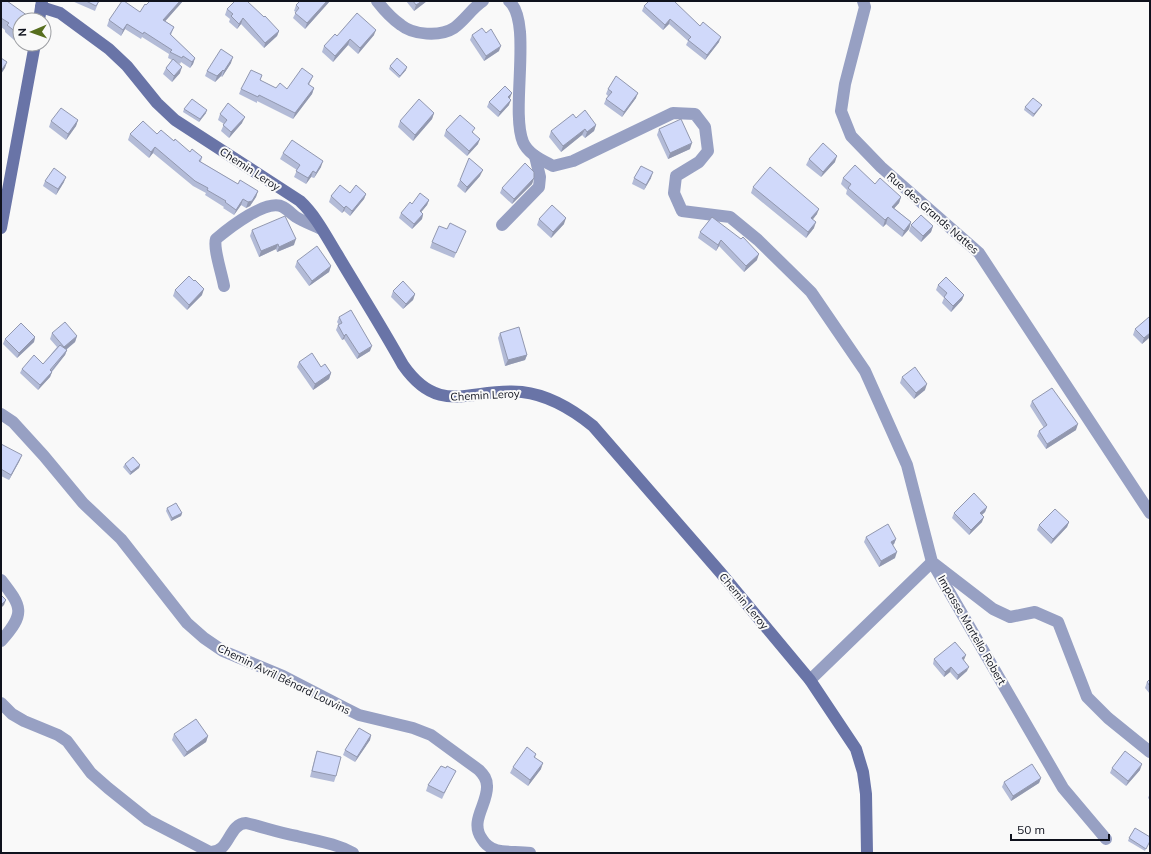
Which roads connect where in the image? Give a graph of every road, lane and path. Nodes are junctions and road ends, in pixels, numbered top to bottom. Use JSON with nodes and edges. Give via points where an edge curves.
{"nodes":[{"id":1,"x":377,"y":1,"type":"edge"},
{"id":2,"x":483,"y":1,"type":"edge"},
{"id":3,"x":510,"y":1,"type":"edge"},
{"id":4,"x":863,"y":1,"type":"edge"},
{"id":5,"x":42,"y":4,"type":"edge"},
{"id":6,"x":34,"y":52,"type":"edge"},
{"id":7,"x":535,"y":156,"type":"junction"},
{"id":8,"x":502,"y":225,"type":"dead end"},
{"id":9,"x":1,"y":228,"type":"edge"},
{"id":10,"x":321,"y":229,"type":"junction"},
{"id":11,"x":224,"y":286,"type":"dead end"},
{"id":12,"x":1,"y":414,"type":"edge"},
{"id":13,"x":1150,"y":513,"type":"edge"},
{"id":14,"x":932,"y":562,"type":"junction"},
{"id":15,"x":1,"y":580,"type":"edge"},
{"id":16,"x":1,"y":641,"type":"edge"},
{"id":17,"x":810,"y":680,"type":"junction"},
{"id":18,"x":1,"y":703,"type":"edge"},
{"id":19,"x":1150,"y":752,"type":"edge"},
{"id":20,"x":1106,"y":839,"type":"dead end"},
{"id":21,"x":353,"y":853,"type":"edge"},
{"id":22,"x":530,"y":853,"type":"edge"},
{"id":23,"x":867,"y":853,"type":"edge"}],
"edges":[{"from":1,"to":2,"type":"street","via":[[402,26],[409,30],[431,33],[442,33],[452,29]]},
{"from":3,"to":7,"type":"street","via":[[516,8],[520,28],[519,124],[523,142]]},
{"from":4,"to":13,"type":"street","name":"Rue des Grands Nattes","via":[[865,7],[845,84],[842,110],[851,136],[881,167],[979,253]]},
{"from":5,"to":10,"type":"street","name":"Chemin Leroy","via":[[60,13],[109,49],[175,120],[300,201],[312,213]]},
{"from":6,"to":9,"type":"street"},
{"from":7,"to":8,"type":"street","via":[[540,177],[539,187]]},
{"from":7,"to":14,"type":"street","via":[[553,166],[572,161],[673,112],[695,114],[705,127],[708,151],[699,162],[676,176],[674,193],[682,211],[730,217],[758,240],[811,292],[865,372],[907,465]]},
{"from":10,"to":11,"type":"street","via":[[298,218],[283,207],[273,205],[262,208],[216,239],[216,251]]},
{"from":10,"to":17,"type":"street","name":"Chemin Leroy","via":[[408,373],[421,386],[435,394],[452,397],[506,392],[529,393],[560,403],[582,417],[611,446]]},
{"from":12,"to":22,"type":"street","name":"Chemin Avril Bénard Louvins","via":[[13,422],[83,503],[121,539],[187,623],[204,638],[223,651],[283,676],[352,712],[431,735],[484,775],[486,795],[477,824],[479,835],[486,845],[496,850]]},
{"from":14,"to":17,"type":"street","name":"Impasse Martello Robert"},
{"from":14,"to":19,"type":"street","via":[[993,609],[1010,617],[1035,612],[1058,622],[1087,697],[1108,718]]},
{"from":14,"to":20,"type":"street","name":"Impasse Martello Robert","via":[[1063,788]]},
{"from":15,"to":16,"type":"street","via":[[14,597],[19,610],[13,628]]},
{"from":17,"to":23,"type":"street","name":"Chemin Leroy","via":[[856,749],[866,794]]},
{"from":18,"to":21,"type":"street","via":[[24,721],[67,741],[91,773],[148,820],[210,852],[221,850],[236,827],[246,823],[326,842]]}]}
